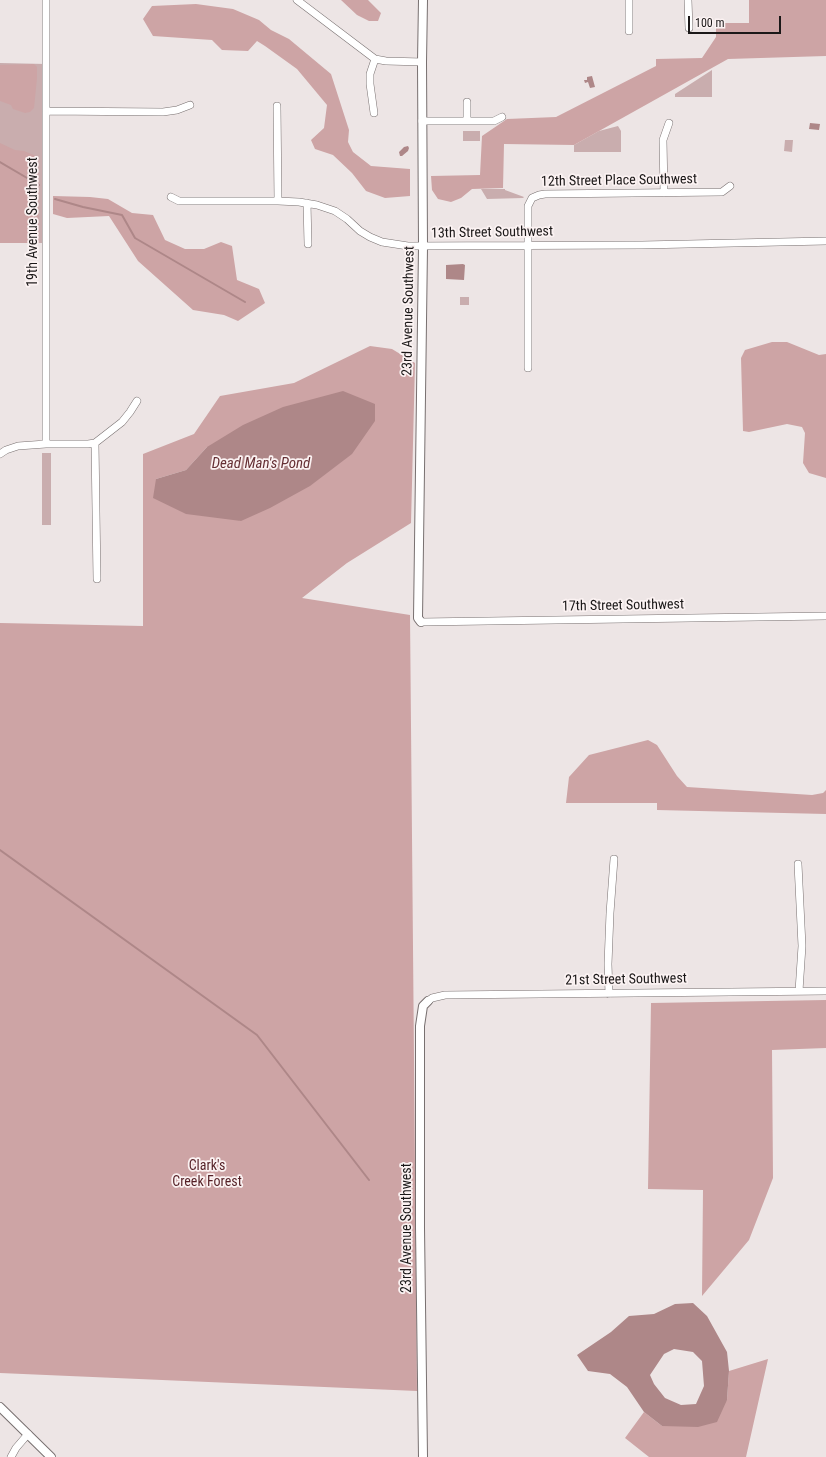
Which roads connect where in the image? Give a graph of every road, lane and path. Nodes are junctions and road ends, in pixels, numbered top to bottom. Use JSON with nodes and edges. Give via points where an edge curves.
{"nodes":[{"id":1,"x":46,"y":0,"type":"edge"},
{"id":2,"x":297,"y":0,"type":"edge"},
{"id":3,"x":423,"y":0,"type":"edge"},
{"id":4,"x":629,"y":0,"type":"edge"},
{"id":5,"x":688,"y":0,"type":"edge"},
{"id":6,"x":688,"y":28,"type":"dead end"},
{"id":7,"x":629,"y":31,"type":"dead end"},
{"id":8,"x":375,"y":59,"type":"junction"},
{"id":9,"x":422,"y":62,"type":"junction"},
{"id":10,"x":467,"y":102,"type":"dead end"},
{"id":11,"x":190,"y":105,"type":"dead end"},
{"id":12,"x":277,"y":106,"type":"dead end"},
{"id":13,"x":46,"y":112,"type":"junction"},
{"id":14,"x":374,"y":113,"type":"dead end"},
{"id":15,"x":502,"y":117,"type":"dead end"},
{"id":16,"x":422,"y":121,"type":"junction"},
{"id":17,"x":467,"y":121,"type":"junction"},
{"id":18,"x":669,"y":123,"type":"dead end"},
{"id":19,"x":730,"y":186,"type":"dead end"},
{"id":20,"x":664,"y":193,"type":"junction"},
{"id":21,"x":170,"y":197,"type":"dead end"},
{"id":22,"x":278,"y":201,"type":"junction"},
{"id":23,"x":307,"y":203,"type":"junction"},
{"id":24,"x":826,"y":241,"type":"edge"},
{"id":25,"x":308,"y":244,"type":"dead end"},
{"id":26,"x":528,"y":246,"type":"junction"},
{"id":27,"x":423,"y":247,"type":"junction"},
{"id":28,"x":528,"y":368,"type":"dead end"},
{"id":29,"x":137,"y":401,"type":"dead end"},
{"id":30,"x":95,"y":443,"type":"junction"},
{"id":31,"x":46,"y":444,"type":"junction"},
{"id":32,"x":0,"y":454,"type":"edge"},
{"id":33,"x":96,"y":579,"type":"dead end"},
{"id":34,"x":826,"y":616,"type":"edge"},
{"id":35,"x":421,"y":622,"type":"joint"},
{"id":36,"x":614,"y":859,"type":"dead end"},
{"id":37,"x":798,"y":864,"type":"dead end"},
{"id":38,"x":799,"y":991,"type":"junction"},
{"id":39,"x":826,"y":991,"type":"edge"},
{"id":40,"x":609,"y":994,"type":"junction"},
{"id":41,"x":428,"y":1001,"type":"joint"},
{"id":42,"x":0,"y":1407,"type":"edge"},
{"id":43,"x":28,"y":1434,"type":"junction"},
{"id":44,"x":11,"y":1457,"type":"edge"},
{"id":45,"x":51,"y":1457,"type":"edge"},
{"id":46,"x":423,"y":1457,"type":"edge"}],
"edges":[{"from":1,"to":13,"type":"street","name":"19th Avenue Southwest"},
{"from":2,"to":8,"type":"street"},
{"from":3,"to":9,"type":"street","name":"23rd Avenue Southwest"},
{"from":4,"to":7,"type":"street"},
{"from":5,"to":6,"type":"street"},
{"from":8,"to":9,"type":"street","via":[[386,62]]},
{"from":8,"to":14,"type":"street","via":[[370,74]]},
{"from":9,"to":16,"type":"street","name":"23rd Avenue Southwest"},
{"from":10,"to":17,"type":"street"},
{"from":11,"to":13,"type":"street","via":[[163,112]]},
{"from":12,"to":22,"type":"street"},
{"from":13,"to":31,"type":"street","name":"19th Avenue Southwest"},
{"from":15,"to":17,"type":"street","via":[[494,121]]},
{"from":16,"to":17,"type":"street"},
{"from":16,"to":27,"type":"street","name":"23rd Avenue Southwest"},
{"from":18,"to":20,"type":"street","via":[[663,140]]},
{"from":19,"to":20,"type":"street","name":"12th Street Place Southwest","via":[[722,192]]},
{"from":20,"to":26,"type":"street","name":"12th Street Place Southwest","via":[[535,196],[528,206]]},
{"from":21,"to":22,"type":"street","name":"13th Street Southwest","via":[[179,201]]},
{"from":22,"to":23,"type":"street","name":"13th Street Southwest"},
{"from":23,"to":25,"type":"street"},
{"from":23,"to":27,"type":"street","name":"13th Street Southwest","via":[[335,211],[360,232],[382,242]]},
{"from":24,"to":26,"type":"street","name":"13th Street Southwest"},
{"from":26,"to":27,"type":"street","name":"13th Street Southwest"},
{"from":26,"to":28,"type":"street"},
{"from":27,"to":35,"type":"street","name":"23rd Avenue Southwest","via":[[418,618]]},
{"from":29,"to":30,"type":"street","via":[[122,422]]},
{"from":30,"to":31,"type":"street"},
{"from":30,"to":33,"type":"street"},
{"from":31,"to":32,"type":"street","via":[[18,446]]},
{"from":34,"to":35,"type":"street","name":"17th Street Southwest"},
{"from":36,"to":40,"type":"street","via":[[608,964]]},
{"from":37,"to":38,"type":"street","via":[[802,946]]},
{"from":38,"to":39,"type":"street","name":"21st Street Southwest"},
{"from":38,"to":40,"type":"street","name":"21st Street Southwest"},
{"from":40,"to":41,"type":"street","name":"21st Street Southwest","via":[[445,995]]},
{"from":41,"to":46,"type":"street","name":"23rd Avenue Southwest","via":[[423,1006],[420,1026]]},
{"from":42,"to":43,"type":"street"},
{"from":43,"to":44,"type":"street"},
{"from":43,"to":45,"type":"street"}]}
